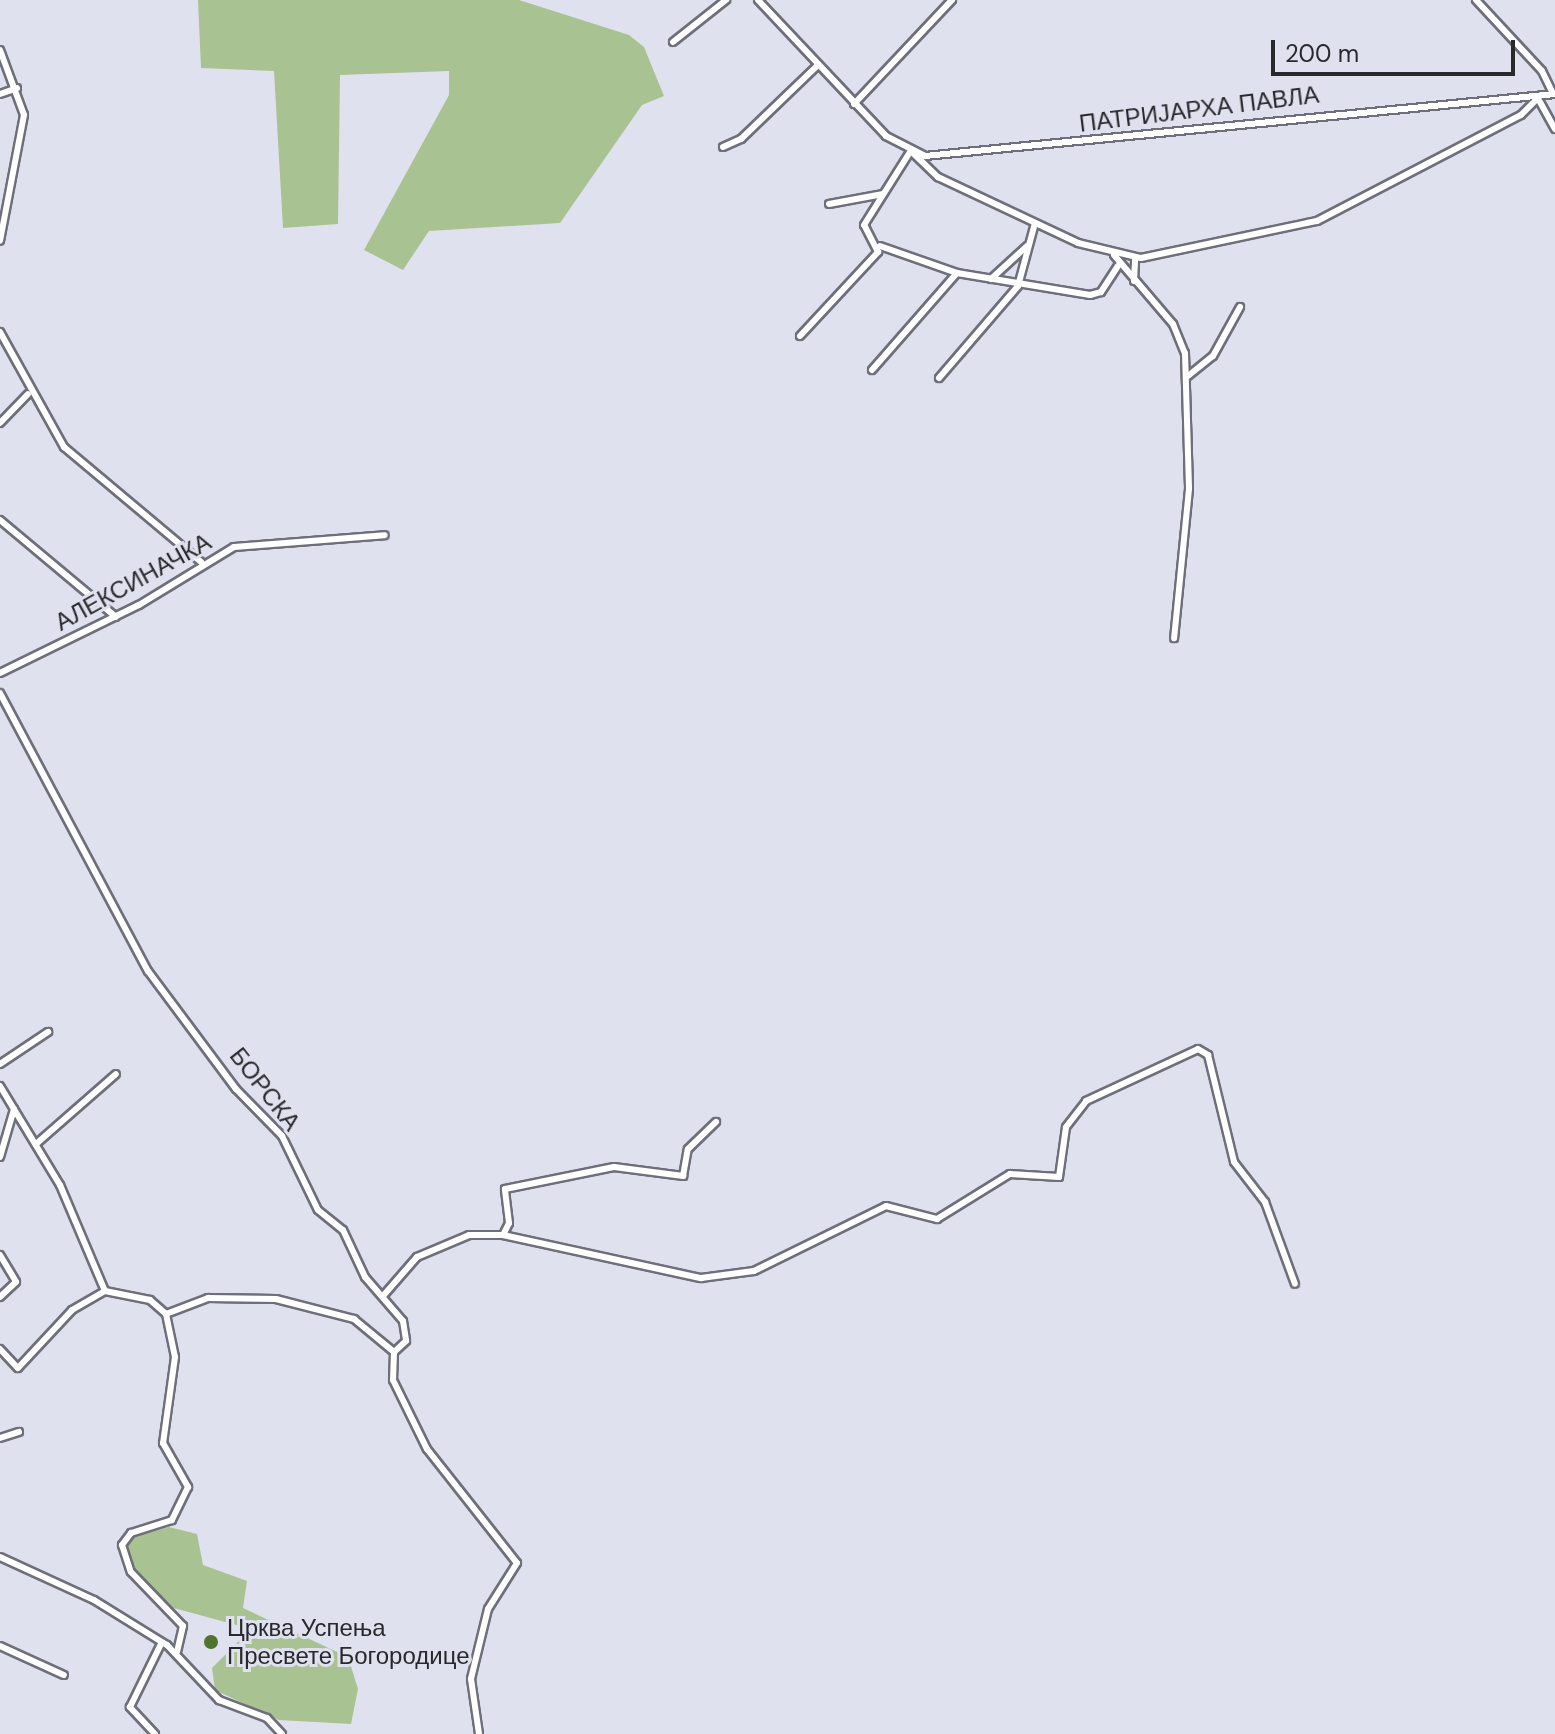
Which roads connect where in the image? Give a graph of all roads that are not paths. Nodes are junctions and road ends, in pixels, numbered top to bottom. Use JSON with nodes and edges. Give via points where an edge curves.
{"nodes":[{"id":1,"x":726,"y":0,"type":"edge"},
{"id":2,"x":758,"y":0,"type":"edge"},
{"id":3,"x":952,"y":0,"type":"edge"},
{"id":4,"x":1476,"y":0,"type":"edge"},
{"id":5,"x":673,"y":42,"type":"dead end"},
{"id":6,"x":0,"y":50,"type":"edge"},
{"id":7,"x":818,"y":65,"type":"junction"},
{"id":8,"x":17,"y":88,"type":"junction"},
{"id":9,"x":0,"y":94,"type":"edge"},
{"id":10,"x":1554,"y":94,"type":"edge"},
{"id":11,"x":1540,"y":98,"type":"junction"},
{"id":12,"x":854,"y":104,"type":"junction"},
{"id":13,"x":1555,"y":129,"type":"edge"},
{"id":14,"x":723,"y":147,"type":"dead end"},
{"id":15,"x":911,"y":153,"type":"junction"},
{"id":16,"x":883,"y":194,"type":"junction"},
{"id":17,"x":829,"y":204,"type":"dead end"},
{"id":18,"x":1035,"y":223,"type":"junction"},
{"id":19,"x":0,"y":241,"type":"edge"},
{"id":20,"x":1029,"y":244,"type":"junction"},
{"id":21,"x":880,"y":246,"type":"junction"},
{"id":22,"x":1114,"y":255,"type":"junction"},
{"id":23,"x":1135,"y":259,"type":"junction"},
{"id":24,"x":1118,"y":266,"type":"junction"},
{"id":25,"x":957,"y":273,"type":"junction"},
{"id":26,"x":991,"y":279,"type":"junction"},
{"id":27,"x":1134,"y":281,"type":"junction"},
{"id":28,"x":1018,"y":286,"type":"junction"},
{"id":29,"x":1240,"y":307,"type":"dead end"},
{"id":30,"x":0,"y":332,"type":"edge"},
{"id":31,"x":800,"y":336,"type":"dead end"},
{"id":32,"x":1186,"y":359,"type":"junction"},
{"id":33,"x":872,"y":370,"type":"dead end"},
{"id":34,"x":1195,"y":371,"type":"junction"},
{"id":35,"x":1188,"y":376,"type":"junction"},
{"id":36,"x":939,"y":378,"type":"dead end"},
{"id":37,"x":28,"y":394,"type":"junction"},
{"id":38,"x":0,"y":423,"type":"edge"},
{"id":39,"x":0,"y":520,"type":"edge"},
{"id":40,"x":385,"y":535,"type":"dead end"},
{"id":41,"x":201,"y":562,"type":"junction"},
{"id":42,"x":116,"y":617,"type":"junction"},
{"id":43,"x":1174,"y":638,"type":"dead end"},
{"id":44,"x":0,"y":673,"type":"edge"},
{"id":45,"x":0,"y":693,"type":"edge"},
{"id":46,"x":48,"y":1032,"type":"dead end"},
{"id":47,"x":0,"y":1064,"type":"edge"},
{"id":48,"x":116,"y":1074,"type":"dead end"},
{"id":49,"x":0,"y":1086,"type":"edge"},
{"id":50,"x":14,"y":1109,"type":"junction"},
{"id":51,"x":716,"y":1122,"type":"dead end"},
{"id":52,"x":36,"y":1144,"type":"junction"},
{"id":53,"x":0,"y":1157,"type":"edge"},
{"id":54,"x":503,"y":1235,"type":"junction"},
{"id":55,"x":0,"y":1255,"type":"edge"},
{"id":56,"x":1295,"y":1284,"type":"dead end"},
{"id":57,"x":105,"y":1291,"type":"junction"},
{"id":58,"x":383,"y":1296,"type":"junction"},
{"id":59,"x":0,"y":1297,"type":"edge"},
{"id":60,"x":166,"y":1314,"type":"junction"},
{"id":61,"x":0,"y":1349,"type":"edge"},
{"id":62,"x":394,"y":1352,"type":"junction"},
{"id":63,"x":19,"y":1432,"type":"dead end"},
{"id":64,"x":0,"y":1438,"type":"edge"},
{"id":65,"x":0,"y":1557,"type":"edge"},
{"id":66,"x":162,"y":1642,"type":"junction"},
{"id":67,"x":0,"y":1646,"type":"edge"},
{"id":68,"x":177,"y":1651,"type":"junction"},
{"id":69,"x":64,"y":1675,"type":"dead end"},
{"id":70,"x":155,"y":1734,"type":"edge"},
{"id":71,"x":282,"y":1734,"type":"edge"},
{"id":72,"x":479,"y":1734,"type":"edge"}],
"edges":[{"from":1,"to":5,"type":"street"},
{"from":2,"to":7,"type":"street"},
{"from":3,"to":12,"type":"street"},
{"from":4,"to":10,"type":"street","via":[[1542,71]]},
{"from":6,"to":8,"type":"street"},
{"from":7,"to":12,"type":"street"},
{"from":7,"to":14,"type":"street","via":[[741,139]]},
{"from":8,"to":9,"type":"street"},
{"from":8,"to":19,"type":"street","via":[[23,131]]},
{"from":10,"to":11,"type":"street","name":"ПАТРИЈАРХА ПАВЛА"},
{"from":11,"to":13,"type":"street"},
{"from":11,"to":15,"type":"street","name":"ПАТРИЈАРХА ПАВЛА"},
{"from":11,"to":23,"type":"street","via":[[1317,221]]},
{"from":12,"to":15,"type":"street"},
{"from":15,"to":16,"type":"street"},
{"from":15,"to":18,"type":"street","via":[[938,177]]},
{"from":16,"to":17,"type":"street"},
{"from":16,"to":21,"type":"street","via":[[864,229]]},
{"from":18,"to":20,"type":"street"},
{"from":18,"to":22,"type":"street"},
{"from":20,"to":26,"type":"street"},
{"from":20,"to":28,"type":"street"},
{"from":21,"to":25,"type":"street"},
{"from":21,"to":31,"type":"street"},
{"from":22,"to":23,"type":"street"},
{"from":22,"to":24,"type":"street"},
{"from":23,"to":27,"type":"street"},
{"from":24,"to":27,"type":"street"},
{"from":24,"to":28,"type":"street","via":[[1095,295]]},
{"from":25,"to":26,"type":"street"},
{"from":25,"to":33,"type":"street"},
{"from":26,"to":28,"type":"street"},
{"from":27,"to":32,"type":"street","via":[[1173,324]]},
{"from":28,"to":36,"type":"street"},
{"from":29,"to":34,"type":"street","via":[[1222,343]]},
{"from":30,"to":37,"type":"street"},
{"from":32,"to":34,"type":"street"},
{"from":32,"to":35,"type":"street"},
{"from":34,"to":35,"type":"street"},
{"from":35,"to":43,"type":"street","via":[[1189,489]]},
{"from":37,"to":38,"type":"street"},
{"from":37,"to":41,"type":"street","via":[[70,453]]},
{"from":39,"to":42,"type":"street"},
{"from":40,"to":41,"type":"street","name":"АЛЕКСИНАЧКА","via":[[244,544]]},
{"from":41,"to":42,"type":"street","name":"АЛЕКСИНАЧКА"},
{"from":42,"to":44,"type":"street","name":"АЛЕКСИНАЧКА"},
{"from":45,"to":58,"type":"street","name":"БОРСКА","via":[[148,971],[236,1089],[282,1136],[318,1210],[343,1230],[365,1277]]},
{"from":46,"to":47,"type":"street"},
{"from":48,"to":52,"type":"street"},
{"from":49,"to":50,"type":"street"},
{"from":50,"to":52,"type":"street"},
{"from":50,"to":53,"type":"street"},
{"from":51,"to":54,"type":"street","via":[[688,1149],[683,1176],[614,1167],[505,1189],[509,1223]]},
{"from":52,"to":57,"type":"street"},
{"from":54,"to":56,"type":"street","via":[[701,1278],[754,1271],[886,1206],[939,1217],[1010,1174],[1059,1177],[1066,1127],[1086,1101],[1202,1049],[1234,1162],[1265,1202]]},
{"from":54,"to":58,"type":"street","via":[[435,1247],[402,1270]]},
{"from":55,"to":59,"type":"street","via":[[16,1282]]},
{"from":57,"to":60,"type":"street","via":[[150,1300]]},
{"from":57,"to":61,"type":"street","via":[[82,1300],[18,1368]]},
{"from":58,"to":62,"type":"street","name":"БОРСКА","via":[[406,1327]]},
{"from":60,"to":62,"type":"street","via":[[208,1298],[276,1299],[354,1319]]},
{"from":60,"to":68,"type":"street","via":[[175,1357],[163,1443],[188,1487],[172,1520],[131,1533],[122,1545],[131,1572],[183,1626]]},
{"from":62,"to":72,"type":"street","via":[[393,1380],[427,1449],[517,1563],[488,1609],[471,1679]]},
{"from":63,"to":64,"type":"street"},
{"from":65,"to":66,"type":"street","via":[[94,1600]]},
{"from":66,"to":68,"type":"street"},
{"from":66,"to":70,"type":"street","via":[[130,1707]]},
{"from":67,"to":69,"type":"street"},
{"from":68,"to":71,"type":"street","via":[[219,1700],[267,1718]]}]}
